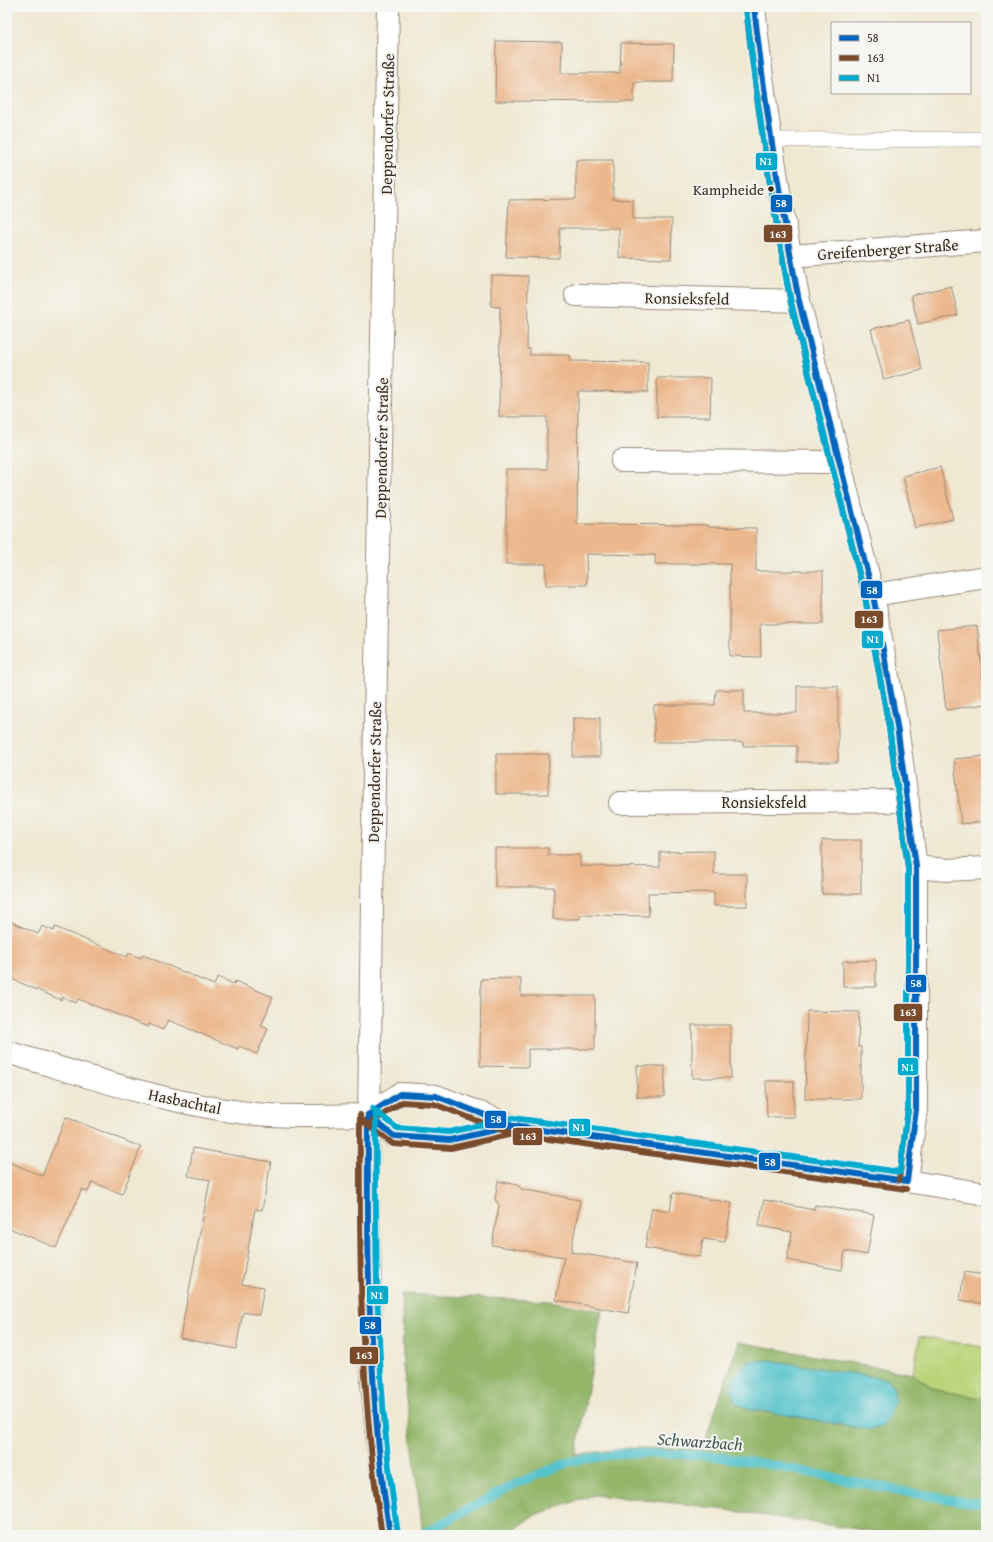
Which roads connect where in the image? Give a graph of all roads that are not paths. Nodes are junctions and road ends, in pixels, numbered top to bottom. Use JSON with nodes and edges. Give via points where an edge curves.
{"nodes":[{"id":1,"x":388,"y":7,"type":"edge"},
{"id":2,"x":754,"y":7,"type":"edge"},
{"id":3,"x":986,"y":139,"type":"edge"},
{"id":4,"x":771,"y":140,"type":"junction"},
{"id":5,"x":986,"y":241,"type":"edge"},
{"id":6,"x":790,"y":256,"type":"junction"},
{"id":7,"x":576,"y":296,"type":"dead end"},
{"id":8,"x":798,"y":301,"type":"junction"},
{"id":9,"x":622,"y":461,"type":"dead end"},
{"id":10,"x":840,"y":462,"type":"junction"},
{"id":11,"x":986,"y":577,"type":"edge"},
{"id":12,"x":873,"y":595,"type":"junction"},
{"id":13,"x":908,"y":801,"type":"junction"},
{"id":14,"x":620,"y":803,"type":"dead end"},
{"id":15,"x":916,"y":867,"type":"junction"},
{"id":16,"x":986,"y":868,"type":"edge"},
{"id":17,"x":7,"y":1052,"type":"edge"},
{"id":18,"x":368,"y":1115,"type":"junction"},
{"id":19,"x":513,"y":1126,"type":"junction"},
{"id":20,"x":907,"y":1180,"type":"junction"},
{"id":21,"x":986,"y":1194,"type":"edge"},
{"id":22,"x":390,"y":1535,"type":"edge"}],
"edges":[{"from":1,"to":18,"type":"street","name":"Deppendorfer Straße"},
{"from":2,"to":4,"type":"street"},
{"from":3,"to":4,"type":"lane"},
{"from":4,"to":6,"type":"street"},
{"from":5,"to":6,"type":"street","name":"Greifenberger Straße"},
{"from":6,"to":8,"type":"street"},
{"from":7,"to":8,"type":"street","name":"Ronsieksfeld"},
{"from":8,"to":10,"type":"street"},
{"from":9,"to":10,"type":"street"},
{"from":10,"to":12,"type":"street"},
{"from":11,"to":12,"type":"street"},
{"from":12,"to":13,"type":"street"},
{"from":13,"to":14,"type":"street","name":"Ronsieksfeld"},
{"from":13,"to":15,"type":"street"},
{"from":15,"to":16,"type":"street","via":[[946,870]]},
{"from":15,"to":20,"type":"street","via":[[916,1109]]},
{"from":17,"to":18,"type":"street","name":"Hasbachtal","via":[[200,1106],[269,1115]]},
{"from":18,"to":19,"type":"street","via":[[394,1136],[450,1140]]},
{"from":18,"to":19,"type":"street","via":[[400,1094],[436,1096]]},
{"from":18,"to":22,"type":"street","name":"Deppendorfer Straße","via":[[372,1383]]},
{"from":19,"to":20,"type":"street"},
{"from":20,"to":21,"type":"street"}]}
